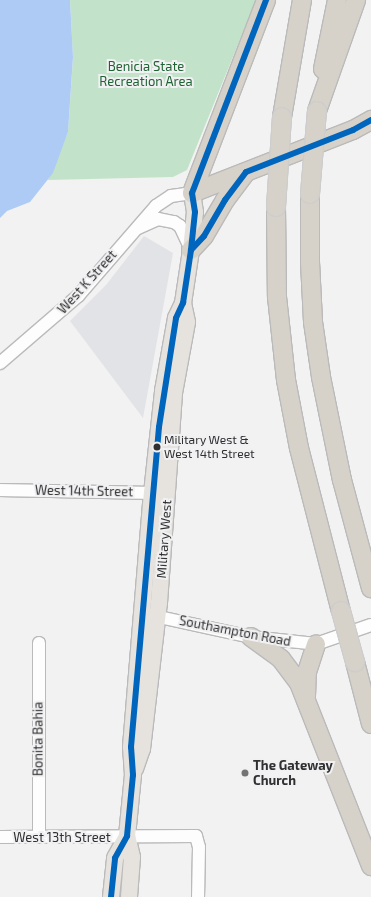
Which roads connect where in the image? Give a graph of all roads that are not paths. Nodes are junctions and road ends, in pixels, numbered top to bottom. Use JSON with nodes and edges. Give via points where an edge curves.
{"nodes":[{"id":1,"x":266,"y":0,"type":"edge"},
{"id":2,"x":302,"y":0,"type":"edge"},
{"id":3,"x":337,"y":0,"type":"edge"},
{"id":4,"x":356,"y":0,"type":"edge"},
{"id":5,"x":317,"y":111,"type":"junction"},
{"id":6,"x":371,"y":120,"type":"edge"},
{"id":7,"x":246,"y":172,"type":"junction"},
{"id":8,"x":192,"y":193,"type":"junction"},
{"id":9,"x":134,"y":230,"type":"junction"},
{"id":10,"x":191,"y":250,"type":"junction"},
{"id":11,"x":0,"y":363,"type":"edge"},
{"id":12,"x":0,"y":490,"type":"edge"},
{"id":13,"x":160,"y":493,"type":"junction"},
{"id":14,"x":371,"y":588,"type":"edge"},
{"id":15,"x":150,"y":615,"type":"junction"},
{"id":16,"x":371,"y":625,"type":"edge"},
{"id":17,"x":251,"y":637,"type":"junction"},
{"id":18,"x":39,"y":642,"type":"dead end"},
{"id":19,"x":316,"y":644,"type":"junction"},
{"id":20,"x":306,"y":697,"type":"junction"},
{"id":21,"x":371,"y":724,"type":"edge"},
{"id":22,"x":39,"y":836,"type":"junction"},
{"id":23,"x":127,"y":836,"type":"junction"},
{"id":24,"x":0,"y":837,"type":"edge"},
{"id":25,"x":371,"y":866,"type":"edge"},
{"id":26,"x":111,"y":897,"type":"edge"},
{"id":27,"x":129,"y":897,"type":"edge"},
{"id":28,"x":198,"y":897,"type":"edge"}],
"edges":[{"from":1,"to":8,"type":"highway"},
{"from":2,"to":21,"type":"highway","bridge":true,"via":[[282,117],[276,207],[277,297],[286,380],[299,448]]},
{"from":3,"to":5,"type":"highway"},
{"from":4,"to":5,"type":"highway"},
{"from":5,"to":14,"type":"highway","bridge":true,"via":[[310,194],[311,277],[321,377],[342,480]]},
{"from":6,"to":7,"type":"highway","via":[[353,130]]},
{"from":7,"to":8,"type":"highway"},
{"from":7,"to":10,"type":"highway","via":[[225,200],[204,236]]},
{"from":8,"to":9,"type":"street","name":"West K Street","via":[[167,198]]},
{"from":8,"to":10,"type":"main road","name":"Military West","via":[[194,212]]},
{"from":9,"to":10,"type":"street","name":"West K Street","via":[[158,219],[174,222],[180,226]]},
{"from":9,"to":11,"type":"street","name":"West K Street","via":[[78,296]]},
{"from":10,"to":13,"type":"main road","name":"Military West","via":[[183,303],[188,322],[174,393]]},
{"from":12,"to":13,"type":"street","name":"West 14th Street"},
{"from":13,"to":15,"type":"main road","name":"Military West"},
{"from":15,"to":17,"type":"street","name":"Southampton Road"},
{"from":15,"to":23,"type":"main road","name":"Military West","via":[[142,749],[133,775]]},
{"from":16,"to":19,"type":"street","name":"Southampton Road"},
{"from":17,"to":19,"type":"street","name":"Southampton Road"},
{"from":17,"to":20,"type":"highway","via":[[291,670]]},
{"from":18,"to":22,"type":"street","name":"Bonita Bahia"},
{"from":19,"to":20,"type":"highway","via":[[307,672]]},
{"from":20,"to":25,"type":"highway"},
{"from":22,"to":23,"type":"street","name":"West 13th Street"},
{"from":22,"to":24,"type":"street","name":"West 13th Street"},
{"from":23,"to":26,"type":"main road","name":"Military West","via":[[116,858]]},
{"from":23,"to":27,"type":"main road","name":"Military West","via":[[132,857]]},
{"from":23,"to":28,"type":"street","name":"West 13th Street","via":[[196,836],[199,848]]}]}
